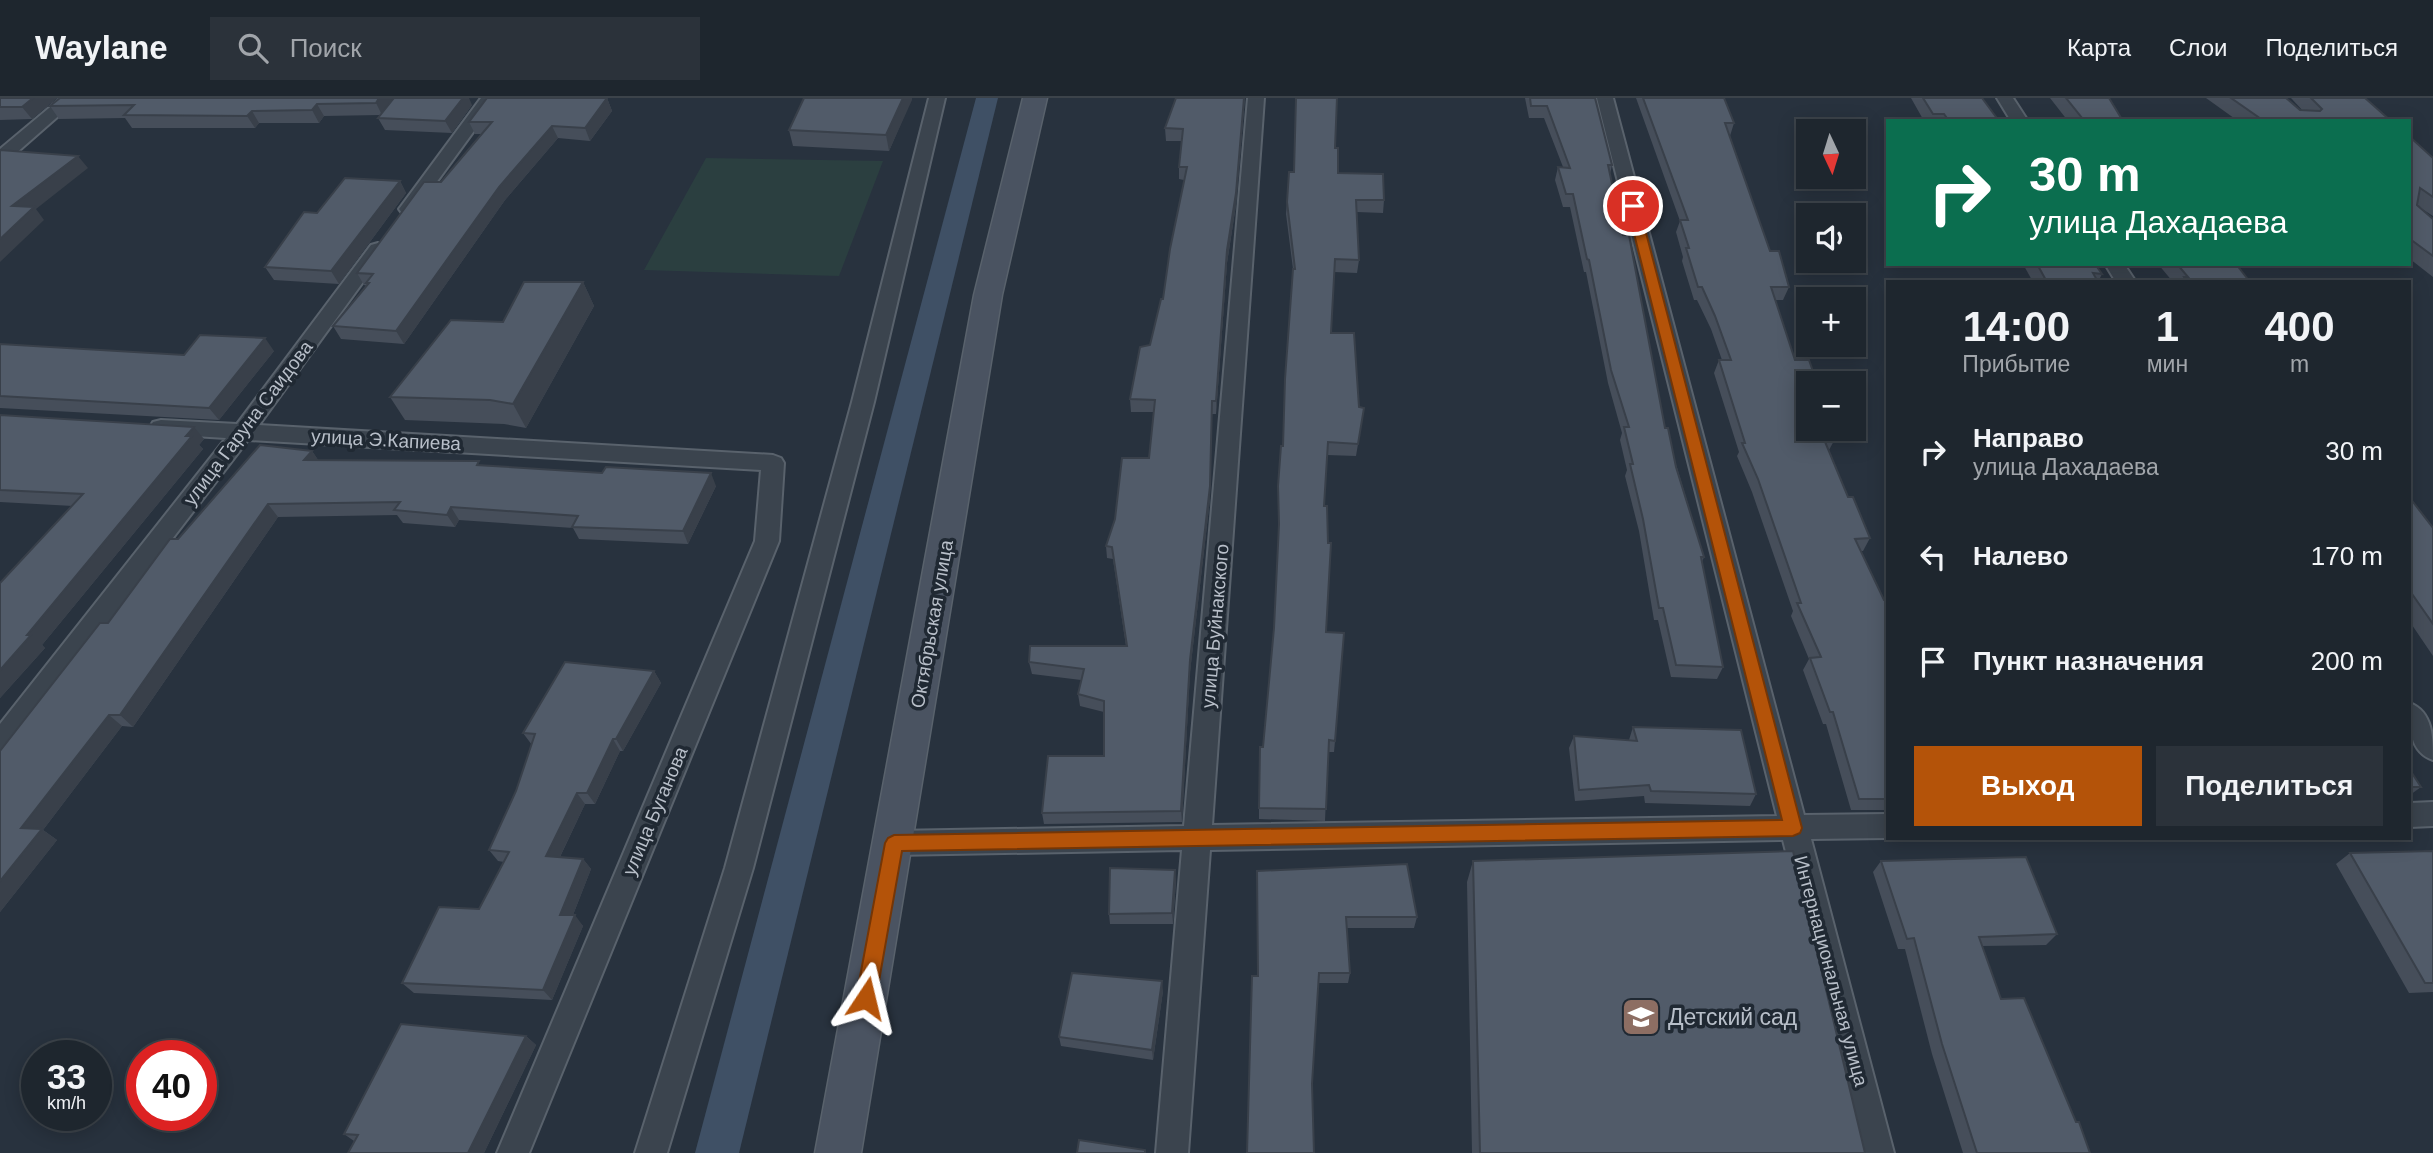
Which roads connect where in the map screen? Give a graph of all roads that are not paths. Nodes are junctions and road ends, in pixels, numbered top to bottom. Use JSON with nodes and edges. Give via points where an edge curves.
{"nodes":[{"id":1,"x":71,"y":98,"type":"edge"},
{"id":2,"x":490,"y":98,"type":"edge"},
{"id":3,"x":937,"y":98,"type":"edge"},
{"id":4,"x":1035,"y":98,"type":"edge"},
{"id":5,"x":1256,"y":98,"type":"edge"},
{"id":6,"x":1605,"y":98,"type":"edge"},
{"id":7,"x":2005,"y":98,"type":"edge"},
{"id":8,"x":2019,"y":119,"type":"edge"},
{"id":9,"x":0,"y":158,"type":"edge"},
{"id":10,"x":135,"y":425,"type":"edge"},
{"id":11,"x":243,"y":431,"type":"junction"},
{"id":12,"x":773,"y":463,"type":"joint"},
{"id":13,"x":2411,"y":716,"type":"edge"},
{"id":14,"x":0,"y":744,"type":"edge"},
{"id":15,"x":2433,"y":749,"type":"edge"},
{"id":16,"x":2433,"y":814,"type":"edge"},
{"id":17,"x":2411,"y":815,"type":"edge"},
{"id":18,"x":1886,"y":826,"type":"edge"},
{"id":19,"x":1793,"y":828,"type":"junction"},
{"id":20,"x":1198,"y":837,"type":"junction"},
{"id":21,"x":894,"y":843,"type":"junction"},
{"id":22,"x":513,"y":1153,"type":"edge"},
{"id":23,"x":651,"y":1153,"type":"edge"},
{"id":24,"x":838,"y":1153,"type":"edge"},
{"id":25,"x":1172,"y":1153,"type":"edge"},
{"id":26,"x":1878,"y":1153,"type":"edge"}],
"edges":[{"from":1,"to":9,"type":"street"},
{"from":2,"to":11,"type":"street","name":"улица Гаруна Саидова"},
{"from":3,"to":23,"type":"street","via":[[863,402],[739,868]]},
{"from":4,"to":21,"type":"street","name":"Октябрьская улица","via":[[988,295]]},
{"from":5,"to":20,"type":"street","name":"улица Буйнакского"},
{"from":6,"to":19,"type":"street","name":"Интернациональная улица"},
{"from":7,"to":8,"type":"street"},
{"from":10,"to":11,"type":"street","name":"улица Э.Капиева"},
{"from":11,"to":12,"type":"street","name":"улица Э.Капиева"},
{"from":11,"to":14,"type":"street","name":"улица Гаруна Саидова"},
{"from":12,"to":22,"type":"street","name":"улица Буганова","via":[[767,541]]},
{"from":13,"to":15,"type":"street"},
{"from":16,"to":17,"type":"street"},
{"from":18,"to":19,"type":"street"},
{"from":19,"to":20,"type":"street"},
{"from":19,"to":26,"type":"street","name":"Интернациональная улица"},
{"from":20,"to":21,"type":"street"},
{"from":20,"to":25,"type":"street","name":"улица Буйнакского"},
{"from":21,"to":24,"type":"street","name":"Октябрьская улица"}]}
